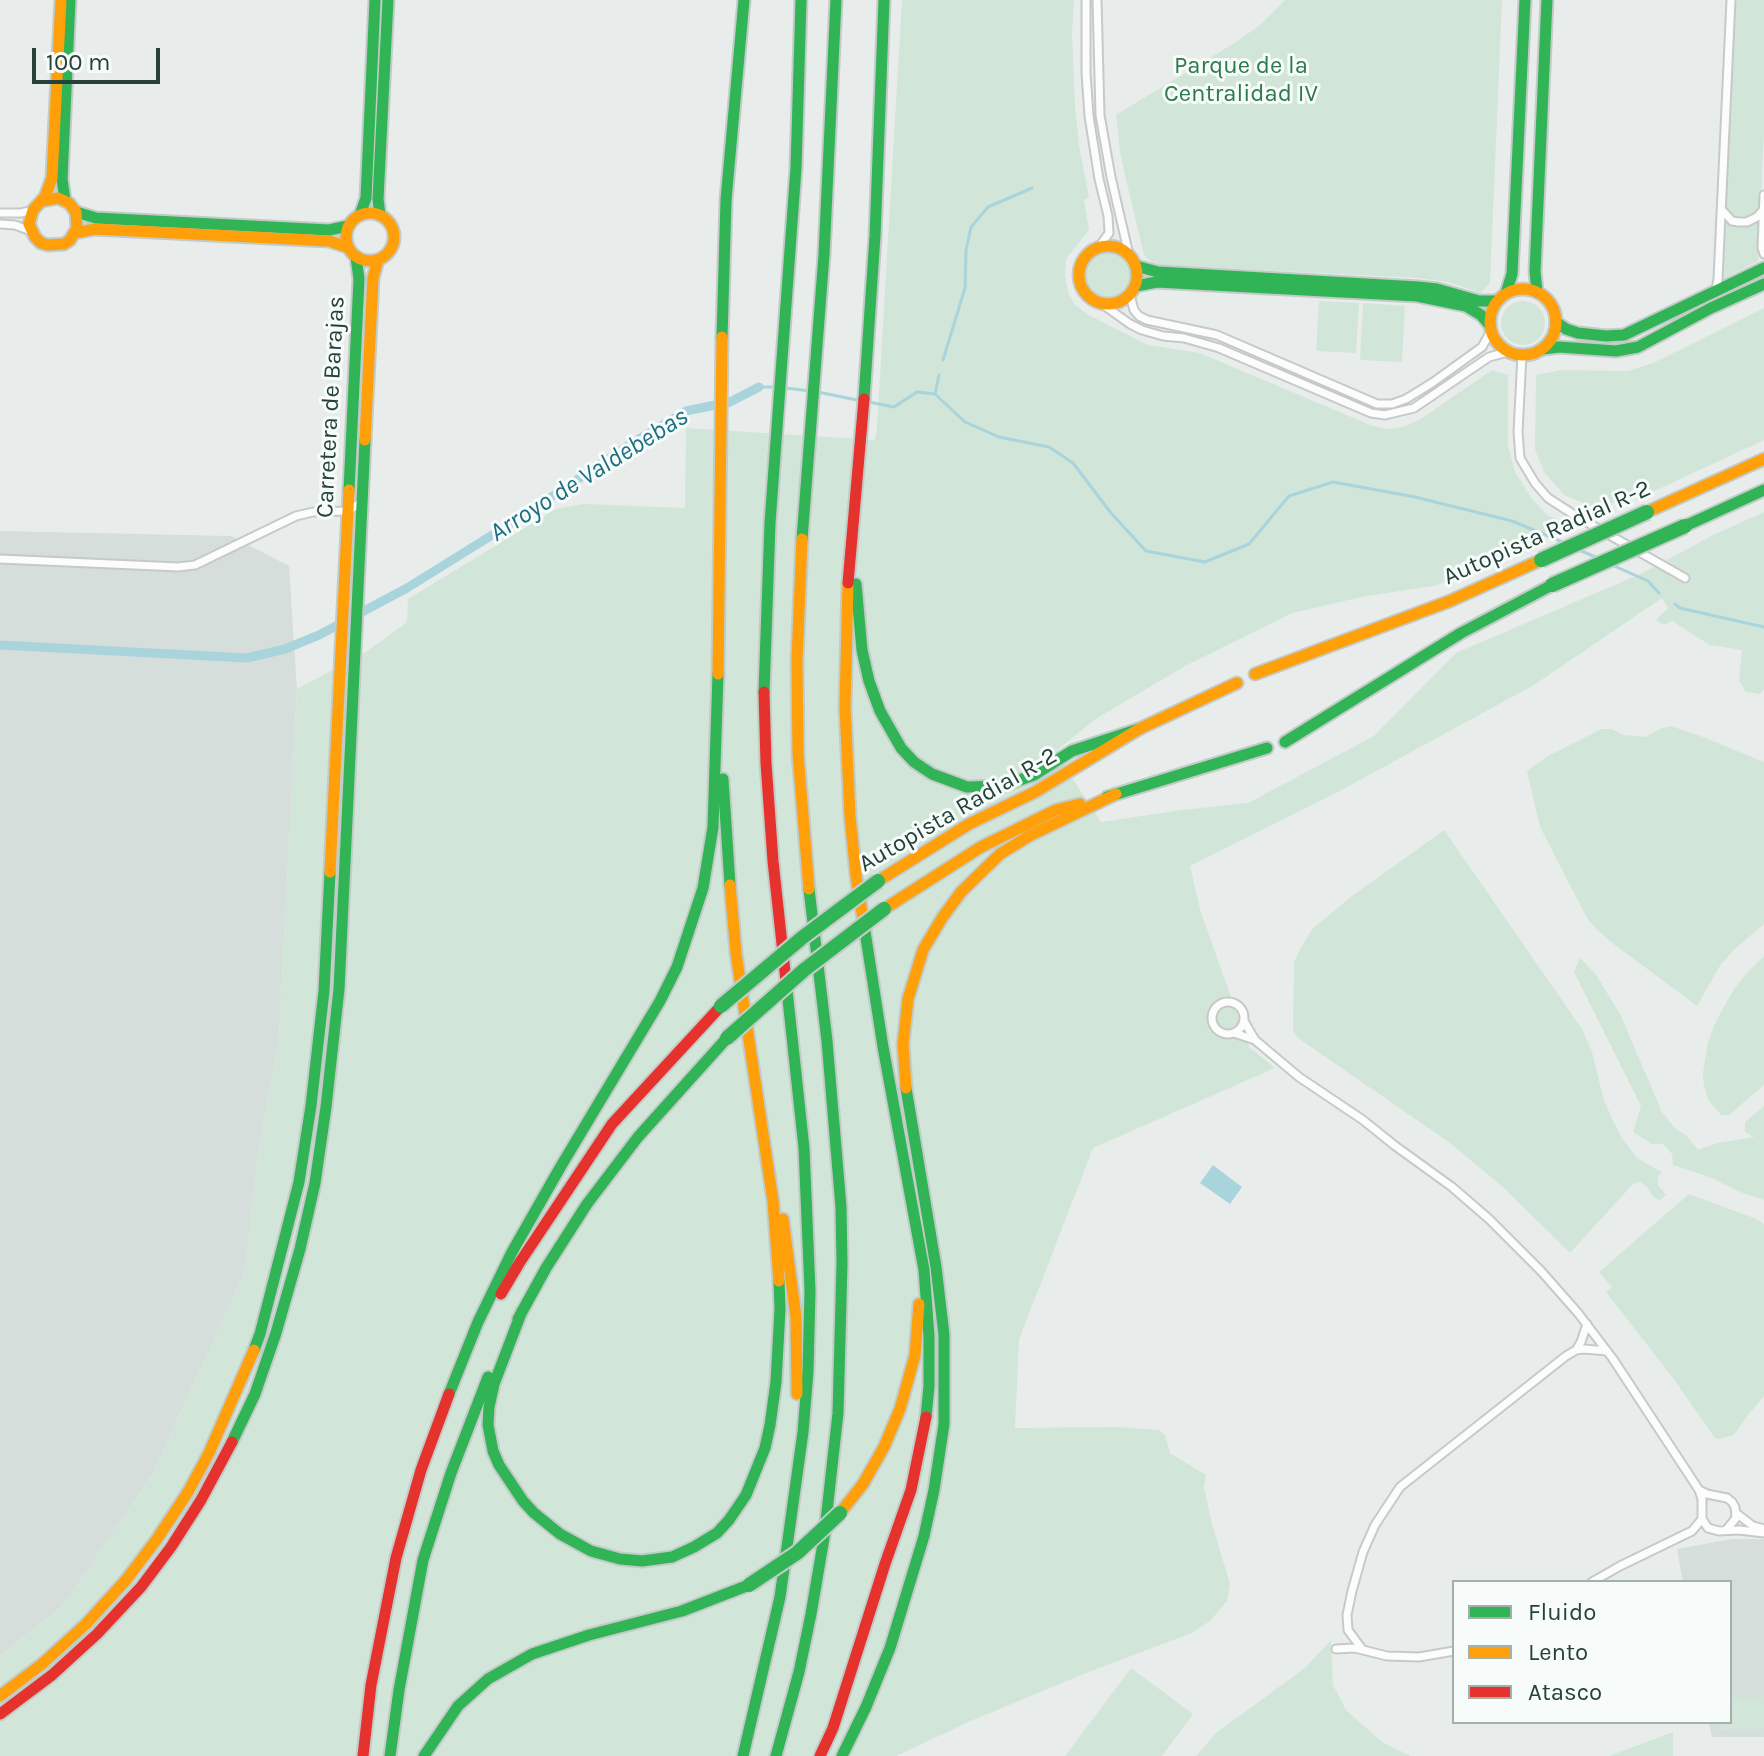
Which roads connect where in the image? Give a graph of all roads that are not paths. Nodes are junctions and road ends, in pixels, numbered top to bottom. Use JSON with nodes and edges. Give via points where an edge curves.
{"nodes":[{"id":1,"x":61,"y":0,"type":"edge"},
{"id":2,"x":70,"y":0,"type":"edge"},
{"id":3,"x":375,"y":0,"type":"edge"},
{"id":4,"x":388,"y":0,"type":"edge"},
{"id":5,"x":744,"y":0,"type":"edge"},
{"id":6,"x":801,"y":0,"type":"edge"},
{"id":7,"x":836,"y":0,"type":"edge"},
{"id":8,"x":884,"y":0,"type":"edge"},
{"id":9,"x":1086,"y":0,"type":"edge"},
{"id":10,"x":1097,"y":0,"type":"edge"},
{"id":11,"x":1525,"y":0,"type":"edge"},
{"id":12,"x":1547,"y":0,"type":"edge"},
{"id":13,"x":1731,"y":0,"type":"edge"},
{"id":14,"x":1764,"y":195,"type":"edge"},
{"id":15,"x":65,"y":200,"type":"junction"},
{"id":16,"x":38,"y":205,"type":"junction"},
{"id":17,"x":1721,"y":208,"type":"junction"},
{"id":18,"x":1763,"y":210,"type":"edge"},
{"id":19,"x":76,"y":212,"type":"junction"},
{"id":20,"x":0,"y":213,"type":"edge"},
{"id":21,"x":360,"y":215,"type":"junction"},
{"id":22,"x":380,"y":215,"type":"junction"},
{"id":23,"x":0,"y":224,"type":"edge"},
{"id":24,"x":348,"y":226,"type":"junction"},
{"id":25,"x":31,"y":231,"type":"junction"},
{"id":26,"x":75,"y":233,"type":"junction"},
{"id":27,"x":1099,"y":247,"type":"junction"},
{"id":28,"x":352,"y":252,"type":"junction"},
{"id":29,"x":1764,"y":254,"type":"edge"},
{"id":30,"x":378,"y":260,"type":"junction"},
{"id":31,"x":1133,"y":261,"type":"junction"},
{"id":32,"x":1764,"y":268,"type":"edge"},
{"id":33,"x":1764,"y":284,"type":"edge"},
{"id":34,"x":1133,"y":290,"type":"junction"},
{"id":35,"x":1716,"y":290,"type":"junction"},
{"id":36,"x":1537,"y":292,"type":"junction"},
{"id":37,"x":1501,"y":297,"type":"junction"},
{"id":38,"x":1102,"y":304,"type":"junction"},
{"id":39,"x":1556,"y":322,"type":"junction"},
{"id":40,"x":1490,"y":327,"type":"junction"},
{"id":41,"x":1543,"y":349,"type":"junction"},
{"id":42,"x":1515,"y":354,"type":"junction"},
{"id":43,"x":1764,"y":459,"type":"edge"},
{"id":44,"x":1764,"y":490,"type":"edge"},
{"id":45,"x":363,"y":501,"type":"junction"},
{"id":46,"x":348,"y":511,"type":"junction"},
{"id":47,"x":854,"y":520,"type":"junction"},
{"id":48,"x":0,"y":559,"type":"edge"},
{"id":49,"x":1685,"y":578,"type":"dead end"},
{"id":50,"x":720,"y":618,"type":"junction"},
{"id":51,"x":1255,"y":674,"type":"dead end"},
{"id":52,"x":1237,"y":683,"type":"dead end"},
{"id":53,"x":1139,"y":729,"type":"junction"},
{"id":54,"x":1285,"y":742,"type":"dead end"},
{"id":55,"x":1267,"y":748,"type":"dead end"},
{"id":56,"x":1116,"y":794,"type":"junction"},
{"id":57,"x":1244,"y":1021,"type":"junction"},
{"id":58,"x":1234,"y":1033,"type":"junction"},
{"id":59,"x":1255,"y":1040,"type":"junction"},
{"id":60,"x":751,"y":1052,"type":"junction"},
{"id":61,"x":910,"y":1194,"type":"junction"},
{"id":62,"x":522,"y":1311,"type":"junction"},
{"id":63,"x":1587,"y":1324,"type":"junction"},
{"id":64,"x":1576,"y":1350,"type":"junction"},
{"id":65,"x":1607,"y":1351,"type":"junction"},
{"id":66,"x":452,"y":1387,"type":"junction"},
{"id":67,"x":1699,"y":1490,"type":"junction"},
{"id":68,"x":1716,"y":1496,"type":"junction"},
{"id":69,"x":1702,"y":1507,"type":"junction"},
{"id":70,"x":1736,"y":1513,"type":"junction"},
{"id":71,"x":1702,"y":1519,"type":"junction"},
{"id":72,"x":1725,"y":1530,"type":"junction"},
{"id":73,"x":1764,"y":1531,"type":"edge"},
{"id":74,"x":788,"y":1542,"type":"junction"},
{"id":75,"x":1596,"y":1580,"type":"edge"},
{"id":76,"x":1348,"y":1630,"type":"junction"},
{"id":77,"x":1362,"y":1649,"type":"junction"},
{"id":78,"x":1452,"y":1651,"type":"edge"},
{"id":79,"x":0,"y":1696,"type":"edge"},
{"id":80,"x":0,"y":1714,"type":"edge"},
{"id":81,"x":363,"y":1756,"type":"edge"},
{"id":82,"x":390,"y":1756,"type":"edge"},
{"id":83,"x":424,"y":1756,"type":"edge"},
{"id":84,"x":743,"y":1756,"type":"edge"},
{"id":85,"x":776,"y":1756,"type":"edge"},
{"id":86,"x":820,"y":1756,"type":"edge"},
{"id":87,"x":842,"y":1756,"type":"edge"}],
"edges":[{"from":1,"to":16,"type":"main road","via":[[52,178]]},
{"from":2,"to":15,"type":"main road"},
{"from":3,"to":21,"type":"main road","via":[[366,198]]},
{"from":4,"to":22,"type":"main road"},
{"from":5,"to":50,"type":"main road","via":[[726,200]]},
{"from":6,"to":74,"type":"main road","via":[[796,168],[764,682],[773,861],[804,1148],[810,1291],[803,1432]]},
{"from":7,"to":85,"type":"main road","via":[[797,660],[805,853],[841,1207],[838,1413],[824,1538],[799,1672]]},
{"from":8,"to":47,"type":"main road","via":[[875,236]]},
{"from":9,"to":27,"type":"street","via":[[1089,116],[1109,233]]},
{"from":10,"to":31,"type":"street","via":[[1100,115]]},
{"from":11,"to":37,"type":"main road","via":[[1512,274]]},
{"from":12,"to":36,"type":"main road"},
{"from":13,"to":17,"type":"street"},
{"from":14,"to":18,"type":"street"},
{"from":15,"to":16,"type":"main road","via":[[51,198]]},
{"from":15,"to":19,"type":"main road"},
{"from":16,"to":20,"type":"street","via":[[21,213]]},
{"from":16,"to":25,"type":"main road"},
{"from":17,"to":18,"type":"street","via":[[1739,222]]},
{"from":17,"to":35,"type":"street"},
{"from":18,"to":29,"type":"street"},
{"from":19,"to":24,"type":"main road","via":[[96,218],[329,230]]},
{"from":19,"to":26,"type":"main road"},
{"from":21,"to":22,"type":"main road"},
{"from":21,"to":24,"type":"main road"},
{"from":22,"to":30,"type":"main road","via":[[392,226],[394,242]]},
{"from":23,"to":25,"type":"street"},
{"from":24,"to":28,"type":"main road","via":[[346,240]]},
{"from":25,"to":26,"type":"main road","via":[[48,245],[64,244]]},
{"from":26,"to":28,"type":"main road","via":[[95,229],[329,241]]},
{"from":27,"to":31,"type":"main road","via":[[1115,247]]},
{"from":27,"to":38,"type":"main road","via":[[1084,259],[1078,277],[1083,292]]},
{"from":28,"to":30,"type":"main road","via":[[363,260]]},
{"from":28,"to":46,"type":"main road","name":"Carretera de Barajas","via":[[359,279]]},
{"from":30,"to":45,"type":"main road","name":"Carretera de Barajas"},
{"from":31,"to":34,"type":"main road","via":[[1138,276]]},
{"from":31,"to":37,"type":"main road","via":[[1158,272],[1418,287],[1479,301]]},
{"from":32,"to":35,"type":"main road"},
{"from":33,"to":41,"type":"main road","via":[[1638,347]]},
{"from":34,"to":38,"type":"main road","via":[[1118,303]]},
{"from":34,"to":40,"type":"main road","via":[[1157,282],[1417,296],[1466,306]]},
{"from":34,"to":40,"type":"street","via":[[1134,310],[1147,320],[1217,335],[1377,404],[1406,399],[1432,383],[1482,347]]},
{"from":35,"to":39,"type":"main road","via":[[1624,335],[1578,333]]},
{"from":36,"to":37,"type":"main road","via":[[1516,290]]},
{"from":36,"to":39,"type":"main road","via":[[1551,304]]},
{"from":37,"to":40,"type":"main road"},
{"from":38,"to":42,"type":"street","via":[[1142,330],[1219,348],[1385,415],[1414,408],[1497,354]]},
{"from":39,"to":41,"type":"main road"},
{"from":40,"to":42,"type":"main road","via":[[1500,347]]},
{"from":41,"to":42,"type":"main road"},
{"from":42,"to":49,"type":"street","via":[[1520,458],[1535,483],[1576,516]]},
{"from":43,"to":51,"type":"main road","name":"Autopista Radial R-2","bridge":true,"via":[[1450,601]]},
{"from":44,"to":54,"type":"main road","name":"Autopista Radial R-2","bridge":true,"via":[[1552,585],[1461,633]]},
{"from":45,"to":46,"type":"street"},
{"from":45,"to":80,"type":"main road","name":"Carretera de Barajas","via":[[339,989],[315,1183],[276,1333],[255,1394],[223,1460],[171,1547],[97,1634]]},
{"from":46,"to":48,"type":"street","via":[[296,516],[209,560],[186,566]]},
{"from":46,"to":79,"type":"main road","name":"Carretera de Barajas","via":[[324,991],[296,1194],[260,1334],[209,1453],[157,1539],[86,1624]]},
{"from":47,"to":53,"type":"main road","via":[[859,633],[866,667],[885,722],[914,762],[950,782],[997,787],[1034,775],[1072,751]]},
{"from":47,"to":61,"type":"main road","via":[[845,648],[850,816],[867,949]]},
{"from":50,"to":60,"type":"main road","via":[[727,861]]},
{"from":50,"to":66,"type":"main road","via":[[713,827],[691,927],[660,1001],[512,1252]]},
{"from":52,"to":53,"type":"main road","name":"Autopista Radial R-2"},
{"from":53,"to":66,"type":"main road","name":"Autopista Radial R-2","bridge":true,"via":[[878,881],[721,1006],[612,1124],[520,1262]]},
{"from":55,"to":56,"type":"main road","name":"Autopista Radial R-2"},
{"from":56,"to":62,"type":"main road","name":"Autopista Radial R-2","bridge":true,"via":[[1056,810],[981,847],[884,909],[804,970],[727,1038],[629,1148],[587,1204]]},
{"from":56,"to":87,"type":"main road","via":[[1000,854],[961,892],[923,950],[908,999],[903,1044],[907,1096],[938,1281],[944,1424],[924,1536],[890,1648]]},
{"from":57,"to":58,"type":"street"},
{"from":57,"to":58,"type":"street","via":[[1234,1003],[1215,1009],[1217,1030]]},
{"from":57,"to":59,"type":"street"},
{"from":58,"to":59,"type":"street"},
{"from":59,"to":63,"type":"street","via":[[1452,1187],[1513,1243]]},
{"from":60,"to":62,"type":"main road","via":[[777,1240],[778,1360],[759,1466],[738,1508],[717,1533],[672,1557],[620,1559],[560,1534],[523,1501],[499,1465],[488,1425],[494,1384]]},
{"from":60,"to":74,"type":"main road","via":[[789,1251],[796,1317],[796,1433]]},
{"from":61,"to":83,"type":"main road","bridge":true,"via":[[919,1290],[915,1355],[884,1447],[840,1513],[797,1553],[749,1585],[682,1611],[532,1654],[488,1679],[458,1706]]},
{"from":61,"to":86,"type":"main road","via":[[929,1336],[925,1429],[911,1490]]},
{"from":62,"to":82,"type":"main road","via":[[478,1403],[423,1560]]},
{"from":63,"to":64,"type":"street"},
{"from":63,"to":65,"type":"street"},
{"from":64,"to":65,"type":"street"},
{"from":64,"to":76,"type":"street","via":[[1400,1487],[1363,1552]]},
{"from":65,"to":67,"type":"street"},
{"from":66,"to":81,"type":"main road","via":[[396,1558]]},
{"from":67,"to":68,"type":"street"},
{"from":67,"to":69,"type":"street"},
{"from":68,"to":69,"type":"street"},
{"from":68,"to":70,"type":"street","via":[[1727,1498]]},
{"from":69,"to":71,"type":"street"},
{"from":70,"to":72,"type":"street"},
{"from":70,"to":73,"type":"street"},
{"from":71,"to":72,"type":"street","via":[[1713,1531]]},
{"from":71,"to":75,"type":"street","via":[[1692,1531]]},
{"from":72,"to":73,"type":"street"},
{"from":74,"to":84,"type":"main road"},
{"from":76,"to":77,"type":"street"},
{"from":76,"to":77,"type":"street","via":[[1336,1649]]},
{"from":77,"to":78,"type":"street","via":[[1419,1657]]}]}
